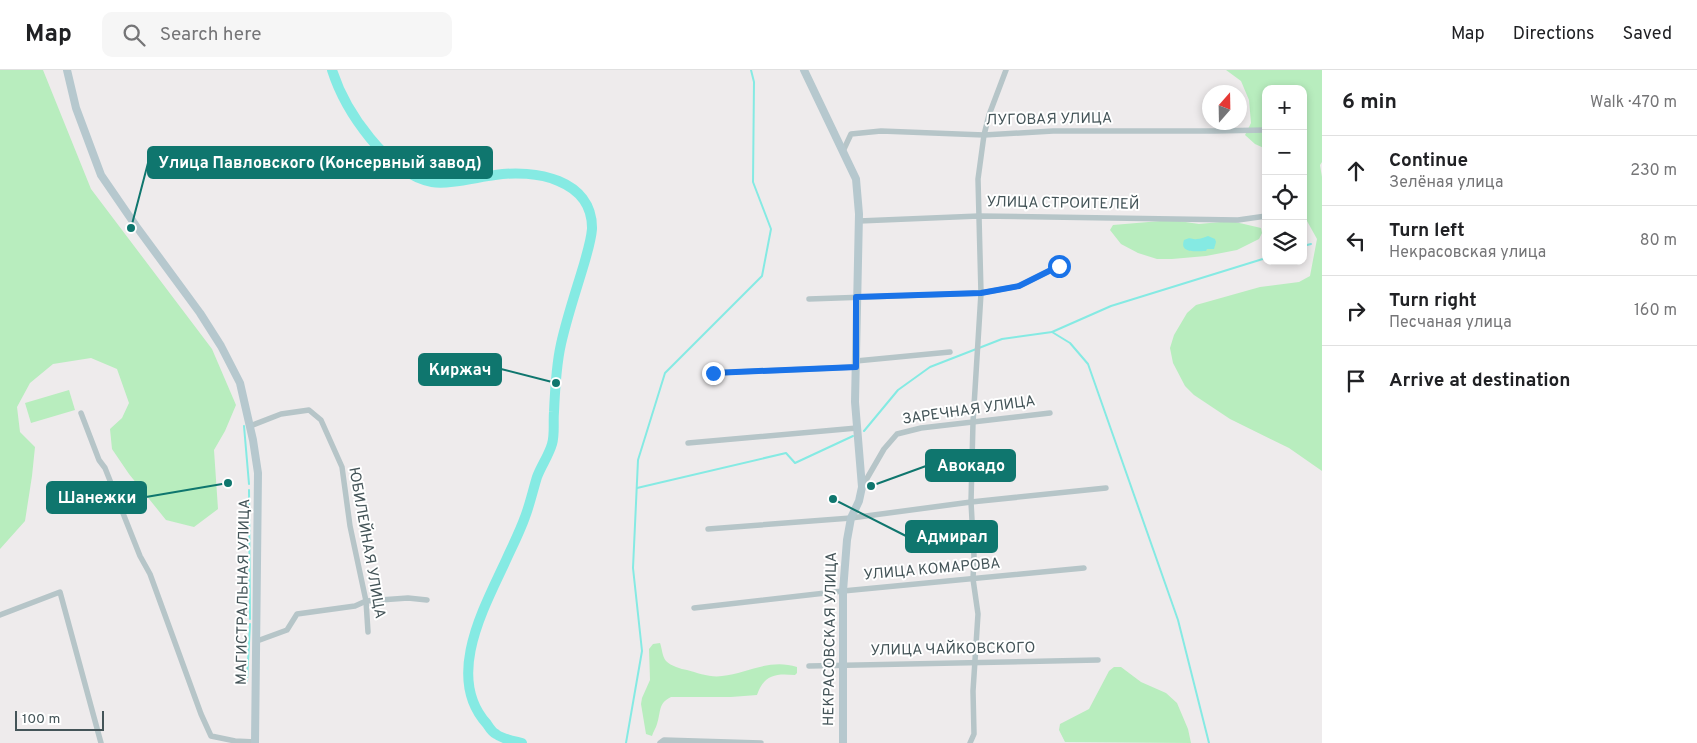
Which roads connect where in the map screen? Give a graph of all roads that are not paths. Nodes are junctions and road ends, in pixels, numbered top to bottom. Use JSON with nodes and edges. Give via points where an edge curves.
{"nodes":[{"id":1,"x":67,"y":70,"type":"edge"},
{"id":2,"x":804,"y":70,"type":"edge"},
{"id":3,"x":1006,"y":70,"type":"edge"},
{"id":4,"x":1262,"y":130,"type":"edge"},
{"id":5,"x":984,"y":135,"type":"junction"},
{"id":6,"x":844,"y":149,"type":"junction"},
{"id":7,"x":979,"y":216,"type":"junction"},
{"id":8,"x":1262,"y":217,"type":"edge"},
{"id":9,"x":859,"y":221,"type":"junction"},
{"id":10,"x":1059,"y":266,"type":"dead end"},
{"id":11,"x":981,"y":293,"type":"junction"},
{"id":12,"x":856,"y":297,"type":"junction"},
{"id":13,"x":809,"y":299,"type":"dead end"},
{"id":14,"x":950,"y":352,"type":"dead end"},
{"id":15,"x":856,"y":364,"type":"junction"},
{"id":16,"x":713,"y":373,"type":"dead end"},
{"id":17,"x":81,"y":413,"type":"dead end"},
{"id":18,"x":1050,"y":413,"type":"dead end"},
{"id":19,"x":973,"y":422,"type":"junction"},
{"id":20,"x":250,"y":426,"type":"junction"},
{"id":21,"x":857,"y":428,"type":"junction"},
{"id":22,"x":688,"y":443,"type":"dead end"},
{"id":23,"x":862,"y":487,"type":"junction"},
{"id":24,"x":1106,"y":488,"type":"dead end"},
{"id":25,"x":971,"y":502,"type":"junction"},
{"id":26,"x":851,"y":518,"type":"junction"},
{"id":27,"x":708,"y":529,"type":"dead end"},
{"id":28,"x":1084,"y":568,"type":"dead end"},
{"id":29,"x":974,"y":579,"type":"junction"},
{"id":30,"x":843,"y":590,"type":"junction"},
{"id":31,"x":427,"y":600,"type":"dead end"},
{"id":32,"x":366,"y":601,"type":"junction"},
{"id":33,"x":694,"y":608,"type":"dead end"},
{"id":34,"x":0,"y":615,"type":"edge"},
{"id":35,"x":368,"y":632,"type":"dead end"},
{"id":36,"x":257,"y":641,"type":"junction"},
{"id":37,"x":1098,"y":660,"type":"dead end"},
{"id":38,"x":976,"y":662,"type":"junction"},
{"id":39,"x":844,"y":664,"type":"junction"},
{"id":40,"x":809,"y":666,"type":"dead end"},
{"id":41,"x":256,"y":742,"type":"edge"},
{"id":42,"x":101,"y":743,"type":"edge"},
{"id":43,"x":660,"y":743,"type":"edge"},
{"id":44,"x":761,"y":743,"type":"edge"},
{"id":45,"x":843,"y":743,"type":"edge"},
{"id":46,"x":970,"y":743,"type":"edge"}],
"edges":[{"from":1,"to":20,"type":"main road","name":"МАГИСТРАЛЬНАЯ УЛИЦА","via":[[76,108],[101,174],[221,346],[240,383]]},
{"from":2,"to":6,"type":"main road","name":"НЕКРАСОВСКАЯ УЛИЦА"},
{"from":3,"to":5,"type":"street"},
{"from":4,"to":5,"type":"street","name":"ЛУГОВАЯ УЛИЦА","via":[[1053,131]]},
{"from":5,"to":6,"type":"street","name":"ЛУГОВАЯ УЛИЦА","via":[[881,131],[850,134]]},
{"from":5,"to":7,"type":"street","via":[[978,178]]},
{"from":6,"to":9,"type":"main road","name":"НЕКРАСОВСКАЯ УЛИЦА","via":[[856,179]]},
{"from":7,"to":8,"type":"street","name":"УЛИЦА СТРОИТЕЛЕЙ","via":[[1238,220]]},
{"from":7,"to":9,"type":"street","name":"УЛИЦА СТРОИТЕЛЕЙ"},
{"from":7,"to":11,"type":"street"},
{"from":9,"to":12,"type":"main road","name":"НЕКРАСОВСКАЯ УЛИЦА"},
{"from":10,"to":11,"type":"street","via":[[1019,286]]},
{"from":11,"to":12,"type":"street"},
{"from":11,"to":19,"type":"street"},
{"from":12,"to":13,"type":"street"},
{"from":12,"to":15,"type":"main road","name":"НЕКРАСОВСКАЯ УЛИЦА"},
{"from":14,"to":15,"type":"street"},
{"from":15,"to":16,"type":"street"},
{"from":15,"to":21,"type":"main road","name":"НЕКРАСОВСКАЯ УЛИЦА","via":[[854,402]]},
{"from":17,"to":41,"type":"street","name":"МАГИСТРАЛЬНАЯ УЛИЦА","via":[[150,574],[211,736]]},
{"from":18,"to":19,"type":"street","name":"ЗАРЕЧНАЯ УЛИЦА"},
{"from":19,"to":23,"type":"street","name":"ЗАРЕЧНАЯ УЛИЦА","via":[[897,434],[884,449]]},
{"from":19,"to":25,"type":"street"},
{"from":20,"to":32,"type":"street","name":"ЮБИЛЕЙНАЯ УЛИЦА","via":[[281,414],[309,410],[321,420],[342,467],[350,526]]},
{"from":20,"to":36,"type":"main road","name":"МАГИСТРАЛЬНАЯ УЛИЦА","via":[[258,473]]},
{"from":21,"to":22,"type":"street"},
{"from":21,"to":23,"type":"main road","name":"НЕКРАСОВСКАЯ УЛИЦА"},
{"from":23,"to":26,"type":"main road","name":"НЕКРАСОВСКАЯ УЛИЦА"},
{"from":24,"to":25,"type":"street"},
{"from":25,"to":26,"type":"street"},
{"from":25,"to":29,"type":"street"},
{"from":26,"to":27,"type":"street"},
{"from":26,"to":30,"type":"main road","name":"НЕКРАСОВСКАЯ УЛИЦА"},
{"from":28,"to":29,"type":"street","name":"УЛИЦА КОМАРОВА"},
{"from":29,"to":30,"type":"street","name":"УЛИЦА КОМАРОВА"},
{"from":29,"to":38,"type":"street","via":[[978,614]]},
{"from":30,"to":33,"type":"street","name":"УЛИЦА КОМАРОВА"},
{"from":30,"to":39,"type":"main road","name":"НЕКРАСОВСКАЯ УЛИЦА"},
{"from":31,"to":32,"type":"street"},
{"from":32,"to":35,"type":"street","name":"ЮБИЛЕЙНАЯ УЛИЦА"},
{"from":32,"to":36,"type":"street","via":[[355,606],[297,614],[287,630]]},
{"from":34,"to":42,"type":"street","via":[[60,592]]},
{"from":36,"to":41,"type":"main road","name":"МАГИСТРАЛЬНАЯ УЛИЦА"},
{"from":37,"to":38,"type":"street","name":"УЛИЦА ЧАЙКОВСКОГО"},
{"from":38,"to":39,"type":"street","name":"УЛИЦА ЧАЙКОВСКОГО"},
{"from":38,"to":46,"type":"street","via":[[974,734]]},
{"from":39,"to":40,"type":"street","name":"УЛИЦА ЧАЙКОВСКОГО"},
{"from":39,"to":45,"type":"main road","name":"НЕКРАСОВСКАЯ УЛИЦА"},
{"from":43,"to":44,"type":"street","via":[[664,740]]}]}
